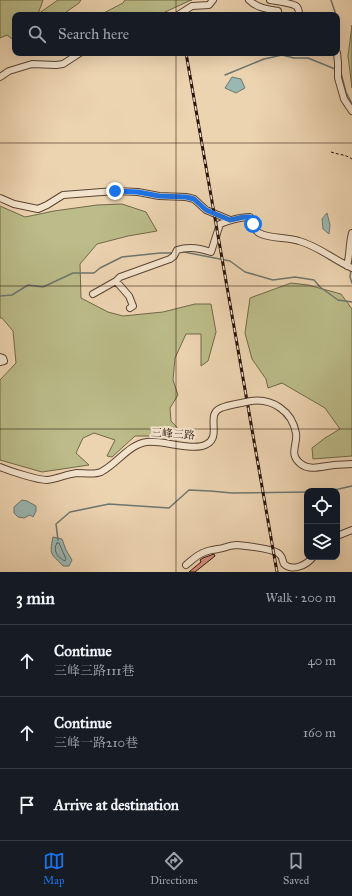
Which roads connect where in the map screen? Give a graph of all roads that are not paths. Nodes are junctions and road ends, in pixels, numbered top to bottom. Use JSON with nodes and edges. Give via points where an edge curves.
{"nodes":[{"id":1,"x":213,"y":0,"type":"edge"},
{"id":2,"x":249,"y":0,"type":"edge"},
{"id":3,"x":270,"y":0,"type":"edge"},
{"id":4,"x":183,"y":12,"type":"edge"},
{"id":5,"x":278,"y":12,"type":"edge"},
{"id":6,"x":298,"y":12,"type":"edge"},
{"id":7,"x":75,"y":56,"type":"edge"},
{"id":8,"x":337,"y":56,"type":"edge"},
{"id":9,"x":0,"y":78,"type":"edge"},
{"id":10,"x":352,"y":111,"type":"edge"},
{"id":11,"x":0,"y":198,"type":"edge"},
{"id":12,"x":230,"y":220,"type":"junction"},
{"id":13,"x":352,"y":233,"type":"edge"},
{"id":14,"x":349,"y":267,"type":"edge"},
{"id":15,"x":116,"y":281,"type":"junction"},
{"id":16,"x":93,"y":294,"type":"dead end"},
{"id":17,"x":130,"y":308,"type":"dead end"},
{"id":18,"x":0,"y":357,"type":"edge"},
{"id":19,"x":0,"y":362,"type":"edge"},
{"id":20,"x":352,"y":464,"type":"edge"},
{"id":21,"x":0,"y":467,"type":"edge"},
{"id":22,"x":352,"y":530,"type":"edge"},
{"id":23,"x":340,"y":535,"type":"edge"},
{"id":24,"x":309,"y":560,"type":"edge"},
{"id":25,"x":186,"y":565,"type":"dead end"}],
"edges":[{"from":1,"to":4,"type":"street","via":[[209,5],[192,6]]},
{"from":2,"to":5,"type":"street","via":[[253,4]]},
{"from":3,"to":6,"type":"street","via":[[296,6]]},
{"from":7,"to":9,"type":"street","via":[[56,66],[32,64]]},
{"from":8,"to":10,"type":"street","via":[[338,78],[344,99]]},
{"from":11,"to":12,"type":"street","via":[[38,209],[63,195],[138,192],[194,199],[206,210]]},
{"from":12,"to":14,"type":"street","via":[[250,217],[255,229],[260,233],[300,241]]},
{"from":12,"to":15,"type":"street","via":[[220,224],[211,252],[183,248],[177,250],[170,259],[120,277]]},
{"from":13,"to":14,"type":"street"},
{"from":15,"to":16,"type":"street"},
{"from":15,"to":17,"type":"street","via":[[130,296],[133,306]]},
{"from":18,"to":19,"type":"street","via":[[4,361]]},
{"from":20,"to":21,"type":"street","name":"三峰三路","bridge":true,"via":[[316,467],[300,464],[293,452],[296,431],[291,420],[278,406],[263,400],[236,404],[215,412],[214,437],[207,445],[142,443],[101,472],[67,475],[49,480]]},
{"from":22,"to":23,"type":"street"},
{"from":24,"to":25,"type":"street","via":[[294,570],[284,563],[277,552],[233,545],[205,552]]}]}
